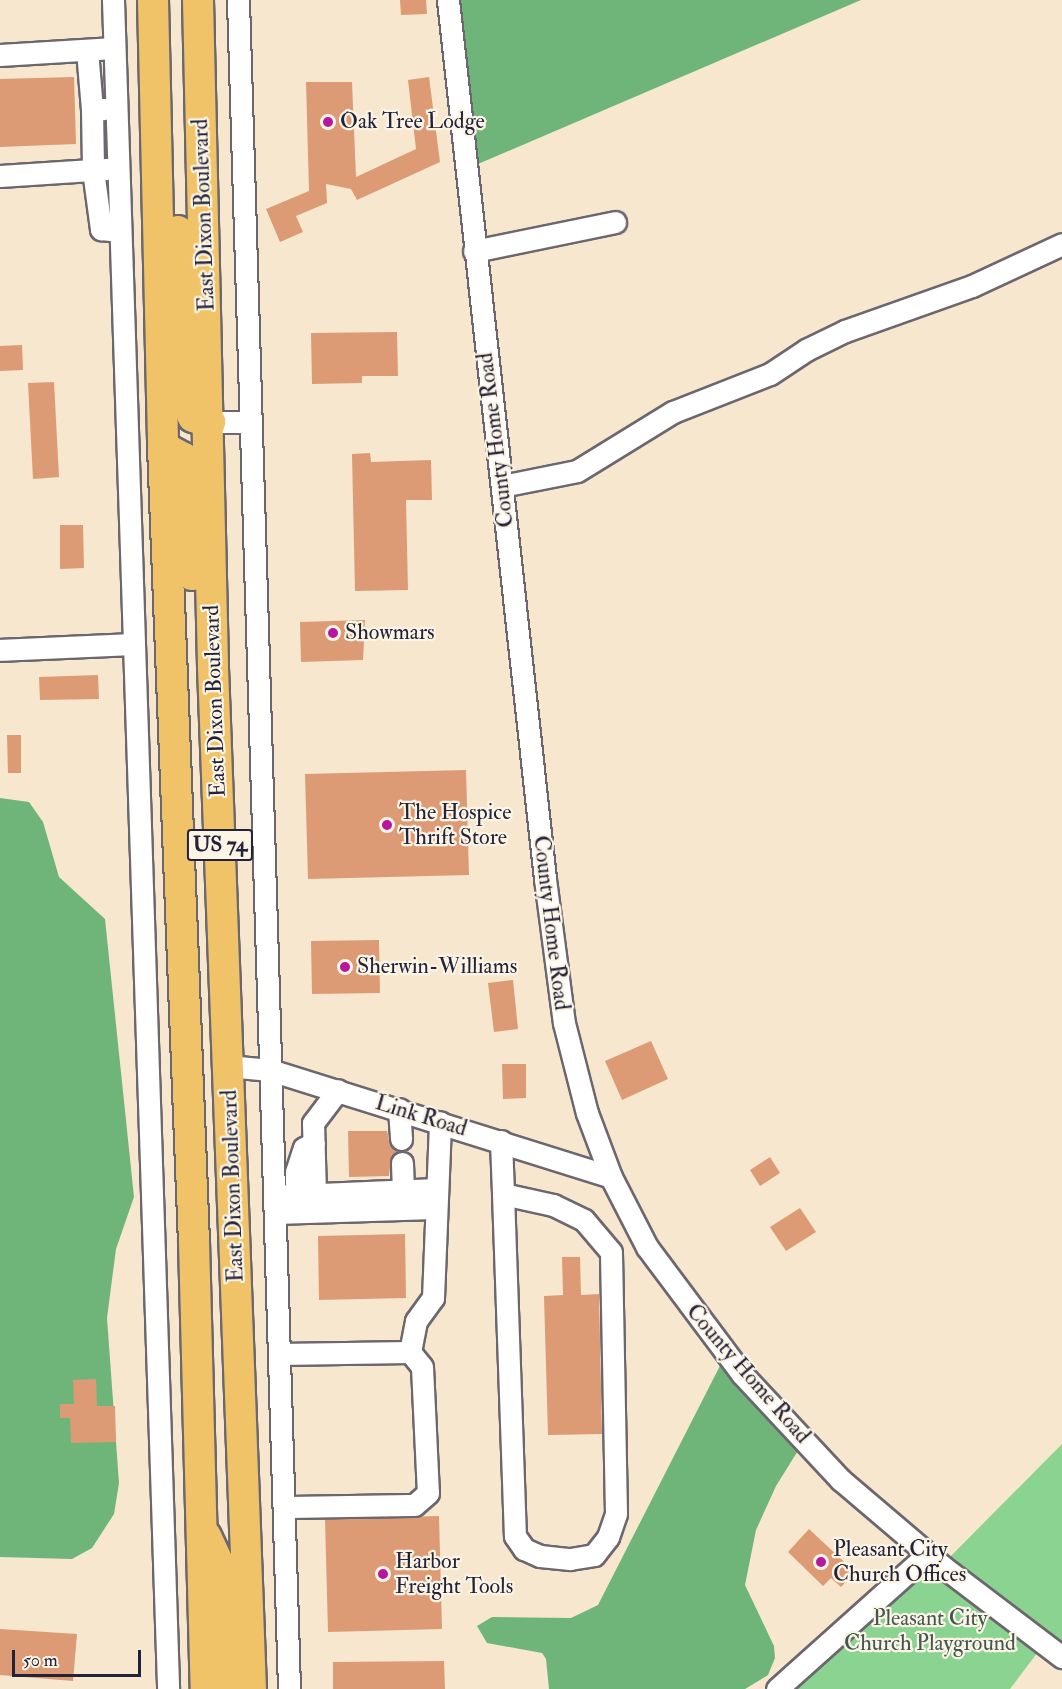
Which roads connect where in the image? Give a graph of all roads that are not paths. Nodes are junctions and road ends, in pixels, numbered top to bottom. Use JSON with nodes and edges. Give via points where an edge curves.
{"nodes":[{"id":1,"x":113,"y":0,"type":"edge"},
{"id":2,"x":153,"y":0,"type":"edge"},
{"id":3,"x":198,"y":0,"type":"edge"},
{"id":4,"x":238,"y":0,"type":"edge"},
{"id":5,"x":448,"y":0,"type":"edge"},
{"id":6,"x":114,"y":48,"type":"junction"},
{"id":7,"x":87,"y":50,"type":"junction"},
{"id":8,"x":0,"y":55,"type":"edge"},
{"id":9,"x":117,"y":108,"type":"junction"},
{"id":10,"x":92,"y":110,"type":"junction"},
{"id":11,"x":158,"y":149,"type":"junction"},
{"id":12,"x":118,"y":168,"type":"junction"},
{"id":13,"x":93,"y":170,"type":"junction"},
{"id":14,"x":0,"y":176,"type":"edge"},
{"id":15,"x":615,"y":222,"type":"dead end"},
{"id":16,"x":120,"y":231,"type":"junction"},
{"id":17,"x":1062,"y":244,"type":"edge"},
{"id":18,"x":474,"y":251,"type":"junction"},
{"id":19,"x":210,"y":422,"type":"junction"},
{"id":20,"x":251,"y":422,"type":"junction"},
{"id":21,"x":128,"y":447,"type":"junction"},
{"id":22,"x":163,"y":447,"type":"junction"},
{"id":23,"x":502,"y":486,"type":"junction"},
{"id":24,"x":134,"y":644,"type":"junction"},
{"id":25,"x":0,"y":650,"type":"edge"},
{"id":26,"x":214,"y":707,"type":"junction"},
{"id":27,"x":228,"y":1066,"type":"junction"},
{"id":28,"x":270,"y":1070,"type":"junction"},
{"id":29,"x":338,"y":1090,"type":"junction"},
{"id":30,"x":399,"y":1109,"type":"junction"},
{"id":31,"x":440,"y":1122,"type":"junction"},
{"id":32,"x":401,"y":1139,"type":"dead end"},
{"id":33,"x":501,"y":1141,"type":"junction"},
{"id":34,"x":402,"y":1163,"type":"dead end"},
{"id":35,"x":611,"y":1177,"type":"junction"},
{"id":36,"x":403,"y":1191,"type":"junction"},
{"id":37,"x":503,"y":1194,"type":"junction"},
{"id":38,"x":306,"y":1195,"type":"junction"},
{"id":39,"x":436,"y":1198,"type":"junction"},
{"id":40,"x":275,"y":1204,"type":"junction"},
{"id":41,"x":647,"y":1246,"type":"junction"},
{"id":42,"x":611,"y":1252,"type":"junction"},
{"id":43,"x":410,"y":1352,"type":"junction"},
{"id":44,"x":279,"y":1354,"type":"junction"},
{"id":45,"x":284,"y":1507,"type":"junction"},
{"id":46,"x":201,"y":1525,"type":"junction"},
{"id":47,"x":928,"y":1554,"type":"junction"},
{"id":48,"x":1062,"y":1657,"type":"edge"},
{"id":49,"x":168,"y":1689,"type":"edge"},
{"id":50,"x":206,"y":1689,"type":"edge"},
{"id":51,"x":228,"y":1689,"type":"edge"},
{"id":52,"x":251,"y":1689,"type":"edge"},
{"id":53,"x":289,"y":1689,"type":"edge"},
{"id":54,"x":777,"y":1689,"type":"edge"}],
"edges":[{"from":1,"to":6,"type":"street"},
{"from":2,"to":11,"type":"highway","name":"East Dixon Boulevard","number":"US 74"},
{"from":3,"to":19,"type":"highway","name":"East Dixon Boulevard","number":"US 74"},
{"from":4,"to":20,"type":"street","name":"East Dixon Boulevard"},
{"from":5,"to":18,"type":"street","name":"County Home Road"},
{"from":6,"to":7,"type":"street"},
{"from":6,"to":9,"type":"street"},
{"from":7,"to":8,"type":"street"},
{"from":7,"to":10,"type":"street"},
{"from":9,"to":10,"type":"street"},
{"from":9,"to":12,"type":"street"},
{"from":10,"to":13,"type":"street"},
{"from":11,"to":19,"type":"highway","via":[[176,214],[187,404],[193,417]]},
{"from":11,"to":22,"type":"highway","name":"East Dixon Boulevard","number":"US 74"},
{"from":12,"to":13,"type":"street"},
{"from":12,"to":16,"type":"street"},
{"from":13,"to":14,"type":"street"},
{"from":13,"to":16,"type":"street","via":[[101,229]]},
{"from":15,"to":18,"type":"street"},
{"from":16,"to":21,"type":"street"},
{"from":17,"to":23,"type":"street","via":[[962,290],[845,331],[770,374],[673,412],[577,471]]},
{"from":18,"to":23,"type":"street","name":"County Home Road"},
{"from":19,"to":20,"type":"street"},
{"from":19,"to":26,"type":"highway","name":"East Dixon Boulevard","number":"US 74"},
{"from":20,"to":28,"type":"street","name":"East Dixon Boulevard"},
{"from":21,"to":22,"type":"street"},
{"from":21,"to":24,"type":"street"},
{"from":22,"to":26,"type":"highway","via":[[183,458],[188,468],[194,624],[198,657]]},
{"from":22,"to":46,"type":"highway","name":"East Dixon Boulevard","number":"US 74"},
{"from":23,"to":35,"type":"street","name":"County Home Road","via":[[564,1023],[587,1113]]},
{"from":24,"to":25,"type":"street"},
{"from":24,"to":49,"type":"street"},
{"from":26,"to":27,"type":"highway","name":"East Dixon Boulevard","number":"US 74"},
{"from":27,"to":28,"type":"street","name":"Link Road"},
{"from":27,"to":52,"type":"highway","name":"East Dixon Boulevard","number":"US 74"},
{"from":28,"to":29,"type":"street","name":"Link Road"},
{"from":28,"to":40,"type":"street","name":"East Dixon Boulevard"},
{"from":29,"to":30,"type":"street","name":"Link Road"},
{"from":29,"to":38,"type":"street","via":[[313,1123]]},
{"from":30,"to":31,"type":"street","name":"Link Road"},
{"from":30,"to":32,"type":"street"},
{"from":31,"to":33,"type":"street","name":"Link Road"},
{"from":31,"to":39,"type":"street"},
{"from":33,"to":35,"type":"street","name":"Link Road"},
{"from":33,"to":37,"type":"street"},
{"from":34,"to":36,"type":"street"},
{"from":35,"to":41,"type":"street","name":"County Home Road"},
{"from":36,"to":38,"type":"street"},
{"from":36,"to":39,"type":"street"},
{"from":37,"to":42,"type":"street","via":[[553,1205],[584,1220]]},
{"from":37,"to":42,"type":"street","via":[[515,1536],[524,1549],[540,1556],[570,1559],[594,1555],[608,1537],[616,1514]]},
{"from":38,"to":40,"type":"street"},
{"from":39,"to":40,"type":"street"},
{"from":39,"to":43,"type":"street","via":[[433,1298],[416,1321]]},
{"from":40,"to":44,"type":"street","name":"East Dixon Boulevard"},
{"from":41,"to":42,"type":"street"},
{"from":41,"to":47,"type":"street","name":"County Home Road","via":[[742,1374],[841,1480]]},
{"from":43,"to":44,"type":"street"},
{"from":43,"to":45,"type":"street","via":[[422,1367],[426,1497],[414,1505]]},
{"from":44,"to":45,"type":"street","name":"East Dixon Boulevard"},
{"from":45,"to":53,"type":"street","name":"East Dixon Boulevard"},
{"from":46,"to":50,"type":"highway","name":"East Dixon Boulevard","number":"US 74"},
{"from":46,"to":51,"type":"highway","via":[[224,1575]]},
{"from":47,"to":48,"type":"street","name":"County Home Road"},
{"from":47,"to":54,"type":"street"}]}
